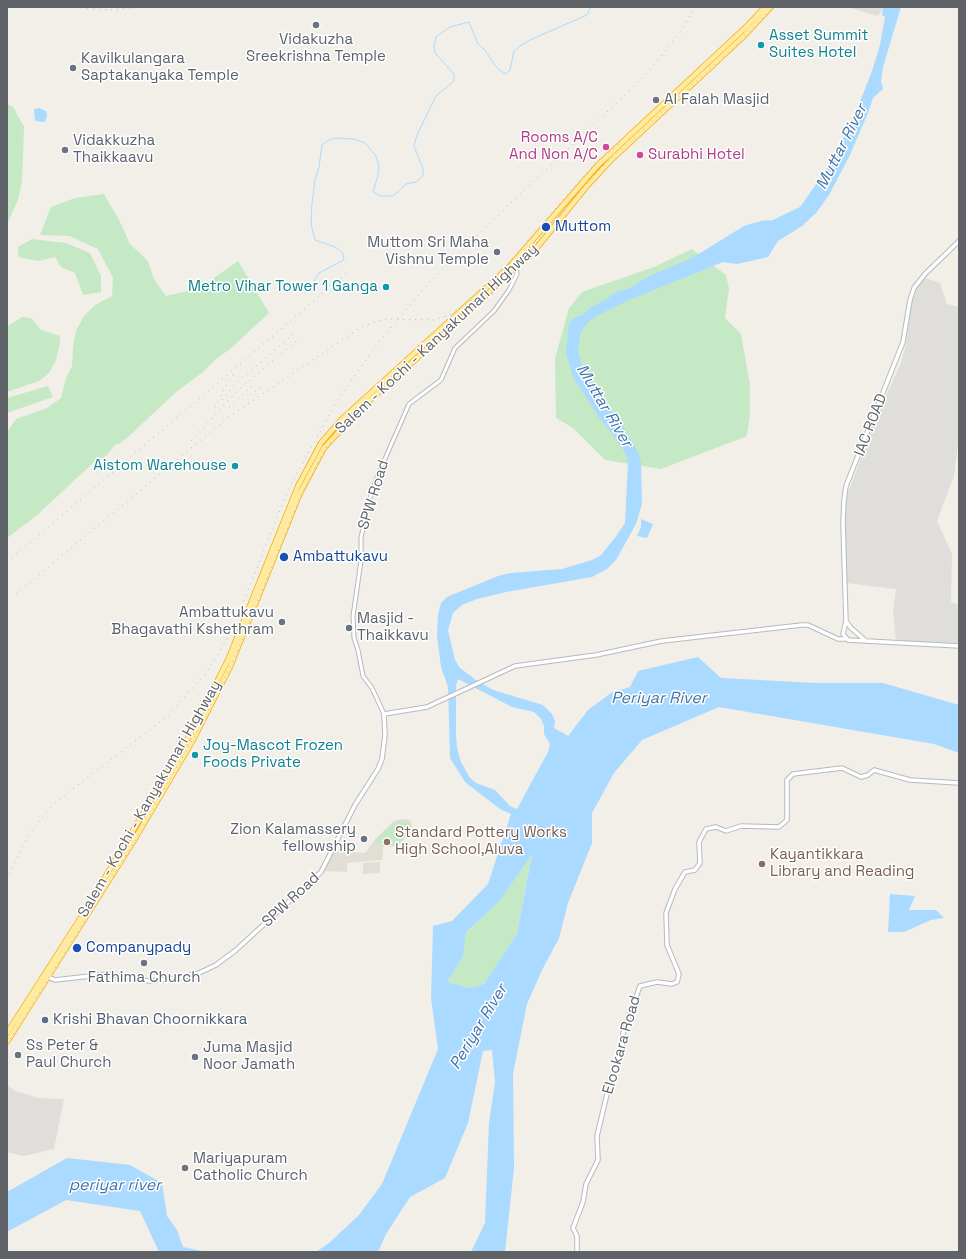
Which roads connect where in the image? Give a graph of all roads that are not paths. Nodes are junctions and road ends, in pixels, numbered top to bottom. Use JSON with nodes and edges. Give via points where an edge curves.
{"nodes":[{"id":1,"x":765,"y":7,"type":"edge"},
{"id":2,"x":771,"y":7,"type":"edge"},
{"id":3,"x":658,"y":108,"type":"junction"},
{"id":4,"x":663,"y":113,"type":"junction"},
{"id":5,"x":959,"y":241,"type":"edge"},
{"id":6,"x":516,"y":266,"type":"junction"},
{"id":7,"x":846,"y":621,"type":"junction"},
{"id":8,"x":851,"y":628,"type":"junction"},
{"id":9,"x":844,"y":630,"type":"junction"},
{"id":10,"x":854,"y":632,"type":"junction"},
{"id":11,"x":845,"y":639,"type":"junction"},
{"id":12,"x":851,"y":640,"type":"junction"},
{"id":13,"x":866,"y":641,"type":"junction"},
{"id":14,"x":959,"y":646,"type":"edge"},
{"id":15,"x":384,"y":714,"type":"junction"},
{"id":16,"x":959,"y":783,"type":"edge"},
{"id":17,"x":102,"y":888,"type":"junction"},
{"id":18,"x":48,"y":977,"type":"junction"},
{"id":19,"x":7,"y":1033,"type":"edge"},
{"id":20,"x":7,"y":1042,"type":"edge"},
{"id":21,"x":577,"y":1252,"type":"edge"}],
"edges":[{"from":1,"to":3,"type":"highway","name":"Salem - Kochi - Kanyakumari Highway","via":[[746,28]]},
{"from":2,"to":4,"type":"highway","name":"Salem - Kochi - Kanyakumari Highway"},
{"from":3,"to":4,"type":"highway"},
{"from":3,"to":17,"type":"highway","name":"Salem - Kochi - Kanyakumari Highway","via":[[598,165],[509,267],[346,415],[321,442],[298,486],[219,680],[192,733]]},
{"from":4,"to":6,"type":"highway","name":"Salem - Kochi - Kanyakumari Highway","via":[[611,160],[530,256]]},
{"from":5,"to":7,"type":"main road","name":"IAC ROAD","via":[[914,288],[903,342],[846,486],[843,523]]},
{"from":6,"to":15,"type":"street","name":"SPW Road","via":[[518,272],[513,283],[494,311],[455,348],[441,380],[409,404],[369,500],[361,538],[361,561],[353,616],[354,638],[363,676],[372,688]]},
{"from":6,"to":17,"type":"highway","name":"Salem - Kochi - Kanyakumari Highway","via":[[485,298],[359,410],[324,448],[300,493],[225,678],[186,754]]},
{"from":7,"to":8,"type":"main road"},
{"from":7,"to":9,"type":"main road","name":"IAC ROAD"},
{"from":8,"to":9,"type":"main road"},
{"from":8,"to":10,"type":"main road"},
{"from":9,"to":11,"type":"main road"},
{"from":10,"to":12,"type":"main road"},
{"from":10,"to":13,"type":"main road"},
{"from":11,"to":12,"type":"main road"},
{"from":11,"to":15,"type":"main road","via":[[838,639],[802,625],[662,641],[596,655],[515,666],[427,707]]},
{"from":12,"to":13,"type":"main road"},
{"from":13,"to":14,"type":"main road"},
{"from":15,"to":18,"type":"main road","name":"SPW Road","via":[[385,733],[378,770],[355,805],[321,872],[236,950],[216,965],[179,978],[149,981],[108,974],[55,980]]},
{"from":16,"to":21,"type":"main road","name":"Elookara Road","via":[[910,780],[874,770],[862,777],[842,768],[794,774],[787,780],[787,820],[779,827],[741,826],[726,831],[716,827],[706,829],[698,842],[700,863],[695,870],[685,872],[666,913],[667,945],[679,974],[677,982],[657,982],[640,986],[623,1033],[622,1049],[597,1136],[598,1160],[586,1184],[583,1202],[573,1228],[577,1236]]},
{"from":17,"to":18,"type":"highway","name":"Salem - Kochi - Kanyakumari Highway"},
{"from":17,"to":19,"type":"highway","name":"Salem - Kochi - Kanyakumari Highway"},
{"from":18,"to":20,"type":"highway","name":"Salem - Kochi - Kanyakumari Highway"}]}
